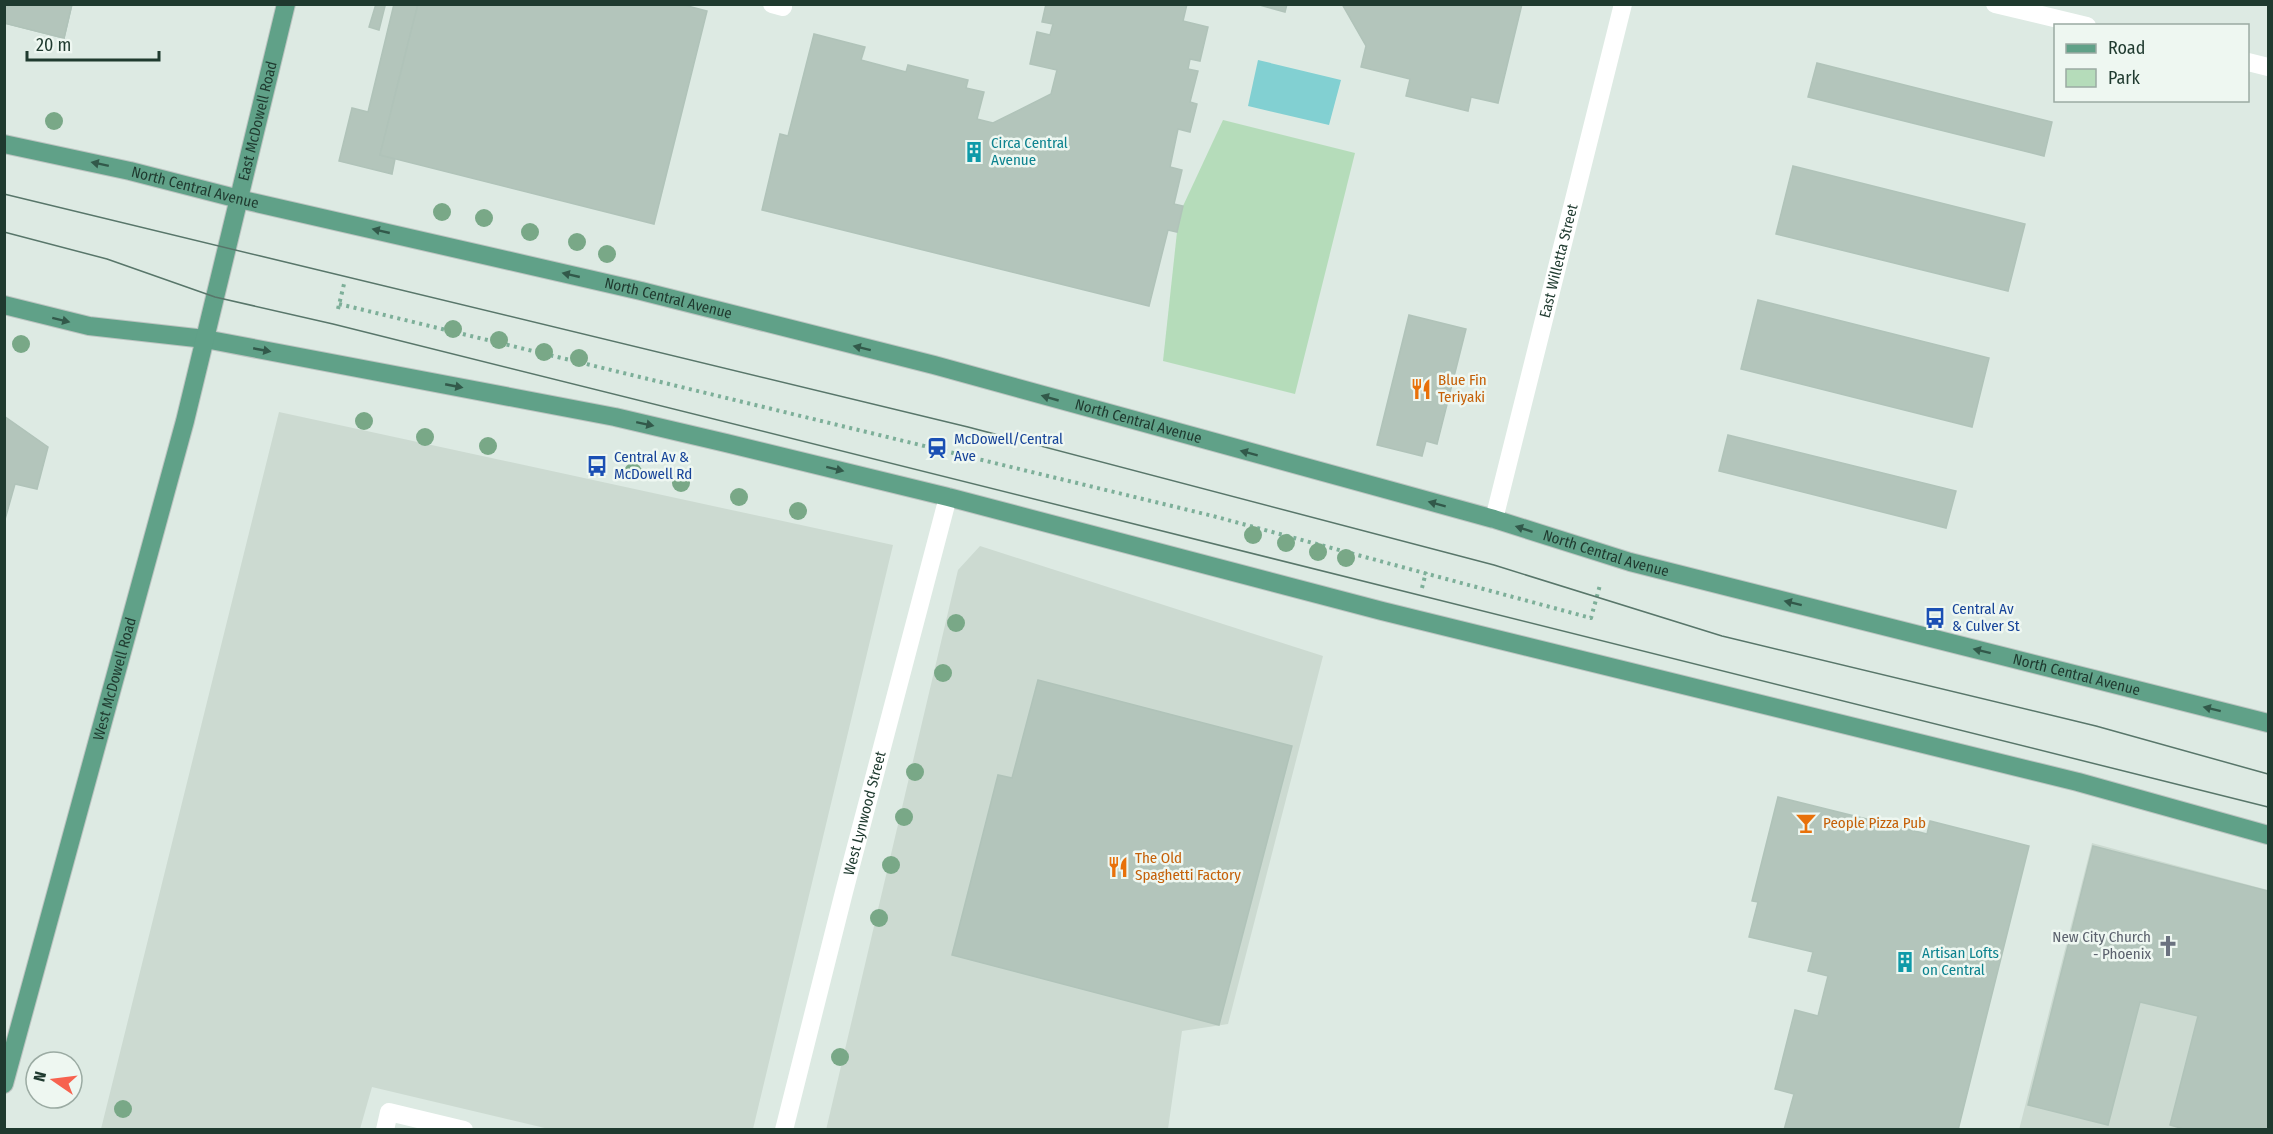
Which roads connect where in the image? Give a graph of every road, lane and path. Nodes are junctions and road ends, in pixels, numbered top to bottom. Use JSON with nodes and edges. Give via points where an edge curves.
{"nodes":[{"id":1,"x":286,"y":4,"type":"edge"},
{"id":2,"x":1623,"y":4,"type":"edge"},
{"id":3,"x":1995,"y":4,"type":"edge"},
{"id":4,"x":2078,"y":24,"type":"edge"},
{"id":5,"x":2249,"y":62,"type":"edge"},
{"id":6,"x":2268,"y":67,"type":"edge"},
{"id":7,"x":4,"y":144,"type":"edge"},
{"id":8,"x":239,"y":199,"type":"junction"},
{"id":9,"x":221,"y":273,"type":"joint"},
{"id":10,"x":344,"y":284,"type":"dead end"},
{"id":11,"x":4,"y":305,"type":"edge"},
{"id":12,"x":205,"y":339,"type":"junction"},
{"id":13,"x":948,"y":498,"type":"junction"},
{"id":14,"x":1494,"y":519,"type":"junction"},
{"id":15,"x":1600,"y":582,"type":"dead end"},
{"id":16,"x":2268,"y":723,"type":"edge"},
{"id":17,"x":2268,"y":836,"type":"edge"},
{"id":18,"x":4,"y":1084,"type":"edge"},
{"id":19,"x":385,"y":1130,"type":"edge"},
{"id":20,"x":464,"y":1130,"type":"edge"},
{"id":21,"x":784,"y":1130,"type":"edge"}],
"edges":[{"from":1,"to":8,"type":"main road","name":"East McDowell Road"},
{"from":2,"to":14,"type":"street","name":"East Willetta Street"},
{"from":3,"to":4,"type":"street"},
{"from":5,"to":6,"type":"street"},
{"from":8,"to":7,"type":"main road","name":"North Central Avenue","one_way":true},
{"from":8,"to":9,"type":"main road","name":"East McDowell Road"},
{"from":14,"to":8,"type":"main road","name":"North Central Avenue","one_way":true,"via":[[934,366],[706,308]]},
{"from":9,"to":12,"type":"main road","name":"West McDowell Road"},
{"from":10,"to":15,"type":"path","via":[[338,307],[1213,516],[1590,618]]},
{"from":11,"to":12,"type":"main road","one_way":true,"via":[[89,326]]},
{"from":12,"to":13,"type":"main road","one_way":true,"via":[[625,420]]},
{"from":12,"to":18,"type":"main road","name":"West McDowell Road"},
{"from":13,"to":17,"type":"main road","via":[[1382,611],[2078,782]]},
{"from":13,"to":21,"type":"street","name":"West Lynwood Street"},
{"from":16,"to":14,"type":"main road","name":"North Central Avenue","one_way":true,"via":[[1630,562]]},
{"from":19,"to":20,"type":"street","via":[[389,1113]]}]}
